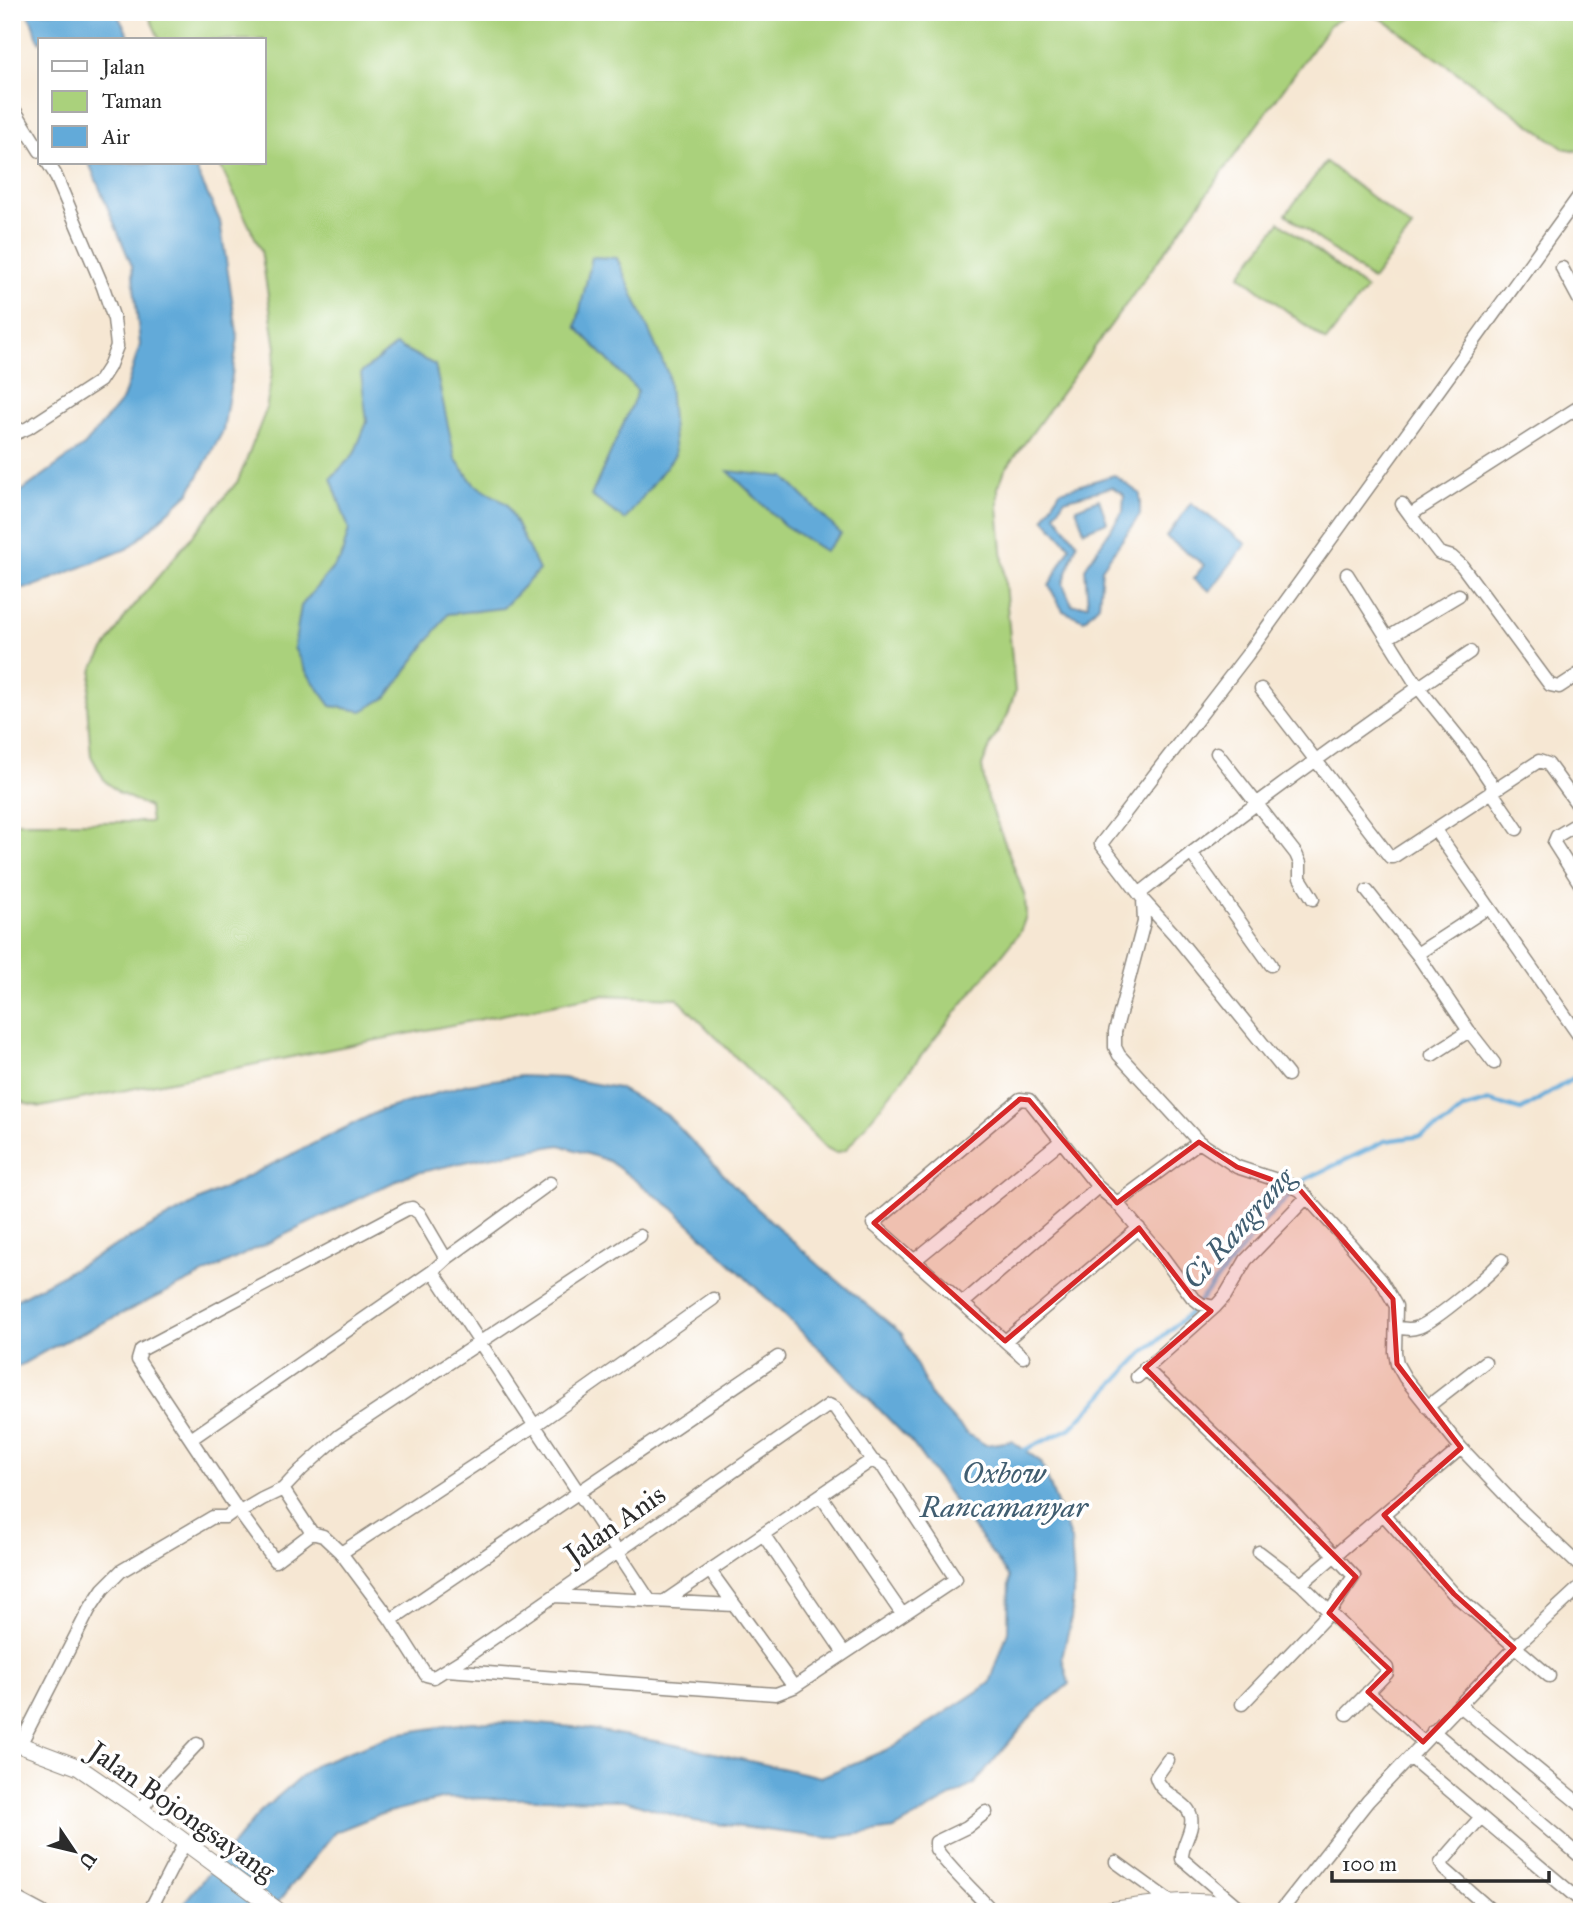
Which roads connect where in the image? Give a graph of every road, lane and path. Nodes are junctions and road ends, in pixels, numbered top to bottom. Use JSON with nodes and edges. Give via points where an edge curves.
{"nodes":[{"id":1,"x":12,"y":106,"type":"edge"},
{"id":2,"x":38,"y":148,"type":"edge"},
{"id":3,"x":49,"y":164,"type":"edge"},
{"id":4,"x":1582,"y":192,"type":"edge"},
{"id":5,"x":1562,"y":268,"type":"dead end"},
{"id":6,"x":1582,"y":305,"type":"edge"},
{"id":7,"x":1582,"y":405,"type":"edge"},
{"id":8,"x":12,"y":435,"type":"edge"},
{"id":9,"x":1402,"y":504,"type":"dead end"},
{"id":10,"x":1410,"y":515,"type":"junction"},
{"id":11,"x":1347,"y":573,"type":"dead end"},
{"id":12,"x":1460,"y":595,"type":"dead end"},
{"id":13,"x":1389,"y":637,"type":"junction"},
{"id":14,"x":1470,"y":652,"type":"dead end"},
{"id":15,"x":1582,"y":672,"type":"edge"},
{"id":16,"x":1418,"y":687,"type":"junction"},
{"id":17,"x":1262,"y":689,"type":"dead end"},
{"id":18,"x":1217,"y":753,"type":"dead end"},
{"id":19,"x":1315,"y":760,"type":"junction"},
{"id":20,"x":1493,"y":790,"type":"junction"},
{"id":21,"x":1256,"y":803,"type":"junction"},
{"id":22,"x":1582,"y":811,"type":"edge"},
{"id":23,"x":1582,"y":821,"type":"edge"},
{"id":24,"x":1517,"y":829,"type":"dead end"},
{"id":25,"x":1435,"y":830,"type":"junction"},
{"id":26,"x":1191,"y":853,"type":"junction"},
{"id":27,"x":1582,"y":887,"type":"edge"},
{"id":28,"x":1367,"y":891,"type":"dead end"},
{"id":29,"x":1141,"y":897,"type":"junction"},
{"id":30,"x":1313,"y":899,"type":"dead end"},
{"id":31,"x":1489,"y":907,"type":"junction"},
{"id":32,"x":1417,"y":954,"type":"junction"},
{"id":33,"x":1271,"y":965,"type":"dead end"},
{"id":34,"x":1469,"y":1031,"type":"junction"},
{"id":35,"x":1582,"y":1040,"type":"edge"},
{"id":36,"x":1432,"y":1055,"type":"dead end"},
{"id":37,"x":1494,"y":1063,"type":"dead end"},
{"id":38,"x":1288,"y":1075,"type":"dead end"},
{"id":39,"x":1061,"y":1141,"type":"junction"},
{"id":40,"x":1199,"y":1142,"type":"junction"},
{"id":41,"x":550,"y":1183,"type":"dead end"},
{"id":42,"x":1098,"y":1187,"type":"junction"},
{"id":43,"x":1303,"y":1193,"type":"junction"},
{"id":44,"x":1117,"y":1203,"type":"junction"},
{"id":45,"x":1139,"y":1228,"type":"junction"},
{"id":46,"x":640,"y":1236,"type":"dead end"},
{"id":47,"x":446,"y":1259,"type":"junction"},
{"id":48,"x":915,"y":1260,"type":"junction"},
{"id":49,"x":1502,"y":1260,"type":"dead end"},
{"id":50,"x":433,"y":1270,"type":"junction"},
{"id":51,"x":713,"y":1299,"type":"dead end"},
{"id":52,"x":963,"y":1303,"type":"junction"},
{"id":53,"x":1215,"y":1307,"type":"junction"},
{"id":54,"x":1396,"y":1327,"type":"junction"},
{"id":55,"x":1005,"y":1340,"type":"junction"},
{"id":56,"x":481,"y":1343,"type":"junction"},
{"id":57,"x":778,"y":1357,"type":"dead end"},
{"id":58,"x":1023,"y":1357,"type":"dead end"},
{"id":59,"x":1485,"y":1362,"type":"dead end"},
{"id":60,"x":1427,"y":1407,"type":"junction"},
{"id":61,"x":534,"y":1426,"type":"junction"},
{"id":62,"x":191,"y":1439,"type":"junction"},
{"id":63,"x":1461,"y":1448,"type":"junction"},
{"id":64,"x":872,"y":1460,"type":"junction"},
{"id":65,"x":283,"y":1489,"type":"junction"},
{"id":66,"x":578,"y":1491,"type":"junction"},
{"id":67,"x":821,"y":1496,"type":"junction"},
{"id":68,"x":236,"y":1507,"type":"junction"},
{"id":69,"x":1384,"y":1515,"type":"junction"},
{"id":70,"x":312,"y":1533,"type":"junction"},
{"id":71,"x":763,"y":1534,"type":"junction"},
{"id":72,"x":618,"y":1551,"type":"junction"},
{"id":73,"x":1259,"y":1552,"type":"dead end"},
{"id":74,"x":341,"y":1553,"type":"junction"},
{"id":75,"x":1335,"y":1556,"type":"junction"},
{"id":76,"x":1582,"y":1568,"type":"edge"},
{"id":77,"x":710,"y":1571,"type":"junction"},
{"id":78,"x":1301,"y":1584,"type":"junction"},
{"id":79,"x":1582,"y":1585,"type":"edge"},
{"id":80,"x":554,"y":1596,"type":"junction"},
{"id":81,"x":650,"y":1601,"type":"junction"},
{"id":82,"x":665,"y":1601,"type":"junction"},
{"id":83,"x":734,"y":1605,"type":"junction"},
{"id":84,"x":1329,"y":1613,"type":"junction"},
{"id":85,"x":902,"y":1614,"type":"junction"},
{"id":86,"x":391,"y":1620,"type":"junction"},
{"id":87,"x":1514,"y":1648,"type":"junction"},
{"id":88,"x":844,"y":1653,"type":"junction"},
{"id":89,"x":447,"y":1670,"type":"junction"},
{"id":90,"x":1549,"y":1676,"type":"dead end"},
{"id":91,"x":794,"y":1687,"type":"junction"},
{"id":92,"x":1368,"y":1692,"type":"junction"},
{"id":93,"x":1242,"y":1704,"type":"dead end"},
{"id":94,"x":1459,"y":1705,"type":"junction"},
{"id":95,"x":1347,"y":1714,"type":"dead end"},
{"id":96,"x":1433,"y":1731,"type":"junction"},
{"id":97,"x":1423,"y":1742,"type":"junction"},
{"id":98,"x":16,"y":1743,"type":"edge"},
{"id":99,"x":197,"y":1744,"type":"dead end"},
{"id":100,"x":1410,"y":1757,"type":"junction"},
{"id":101,"x":1168,"y":1760,"type":"dead end"},
{"id":102,"x":1582,"y":1807,"type":"edge"},
{"id":103,"x":141,"y":1810,"type":"junction"},
{"id":104,"x":986,"y":1812,"type":"dead end"},
{"id":105,"x":1481,"y":1817,"type":"junction"},
{"id":106,"x":188,"y":1844,"type":"junction"},
{"id":107,"x":1582,"y":1858,"type":"edge"},
{"id":108,"x":1116,"y":1862,"type":"dead end"},
{"id":109,"x":12,"y":1896,"type":"edge"},
{"id":110,"x":1171,"y":1902,"type":"junction"},
{"id":111,"x":1582,"y":1902,"type":"edge"},
{"id":112,"x":1245,"y":1909,"type":"edge"},
{"id":113,"x":41,"y":1912,"type":"edge"},
{"id":114,"x":149,"y":1912,"type":"edge"},
{"id":115,"x":280,"y":1912,"type":"edge"},
{"id":116,"x":993,"y":1912,"type":"edge"},
{"id":117,"x":1100,"y":1912,"type":"edge"},
{"id":118,"x":1280,"y":1912,"type":"edge"},
{"id":119,"x":1493,"y":1912,"type":"edge"}],
"edges":[{"from":1,"to":2,"type":"street"},
{"from":3,"to":8,"type":"street","via":[[103,287],[117,346],[100,381]]},
{"from":4,"to":29,"type":"street","via":[[1247,655],[1101,844]]},
{"from":5,"to":6,"type":"street"},
{"from":7,"to":10,"type":"street"},
{"from":9,"to":10,"type":"street"},
{"from":10,"to":15,"type":"street","via":[[1439,553],[1462,566],[1550,685],[1559,687]]},
{"from":11,"to":13,"type":"street"},
{"from":12,"to":13,"type":"street"},
{"from":13,"to":16,"type":"street"},
{"from":14,"to":16,"type":"street"},
{"from":16,"to":19,"type":"street"},
{"from":16,"to":20,"type":"street"},
{"from":17,"to":19,"type":"street"},
{"from":18,"to":21,"type":"street"},
{"from":19,"to":21,"type":"street"},
{"from":19,"to":25,"type":"street","via":[[1389,856]]},
{"from":20,"to":22,"type":"street","via":[[1544,761]]},
{"from":20,"to":24,"type":"street"},
{"from":20,"to":25,"type":"street"},
{"from":21,"to":26,"type":"street"},
{"from":21,"to":30,"type":"street","via":[[1296,854],[1300,878]]},
{"from":23,"to":27,"type":"street","via":[[1557,836],[1554,843]]},
{"from":25,"to":31,"type":"street"},
{"from":26,"to":29,"type":"street"},
{"from":26,"to":33,"type":"street"},
{"from":28,"to":32,"type":"street"},
{"from":29,"to":38,"type":"street"},
{"from":29,"to":40,"type":"street","via":[[1144,922],[1122,998],[1115,1047]]},
{"from":31,"to":32,"type":"street"},
{"from":31,"to":35,"type":"street"},
{"from":32,"to":34,"type":"street"},
{"from":34,"to":36,"type":"street"},
{"from":34,"to":37,"type":"street"},
{"from":39,"to":42,"type":"street"},
{"from":39,"to":48,"type":"street"},
{"from":39,"to":48,"type":"street","via":[[1029,1100],[1020,1099],[874,1223]]},
{"from":40,"to":43,"type":"street","via":[[1237,1167]]},
{"from":40,"to":44,"type":"street"},
{"from":41,"to":47,"type":"street"},
{"from":42,"to":44,"type":"street"},
{"from":42,"to":52,"type":"street"},
{"from":43,"to":53,"type":"street","via":[[1246,1260]]},
{"from":43,"to":54,"type":"street","via":[[1381,1280],[1396,1306]]},
{"from":44,"to":45,"type":"street"},
{"from":45,"to":53,"type":"street","via":[[1197,1301]]},
{"from":45,"to":55,"type":"street"},
{"from":46,"to":56,"type":"street"},
{"from":47,"to":50,"type":"street"},
{"from":47,"to":62,"type":"street","via":[[419,1213],[407,1209],[141,1350],[138,1360]]},
{"from":48,"to":52,"type":"street"},
{"from":49,"to":54,"type":"street","via":[[1432,1319],[1415,1328]]},
{"from":50,"to":56,"type":"street"},
{"from":50,"to":62,"type":"street"},
{"from":51,"to":61,"type":"street"},
{"from":52,"to":55,"type":"street"},
{"from":53,"to":75,"type":"street","via":[[1141,1372],[1280,1498]]},
{"from":54,"to":60,"type":"street","via":[[1397,1364]]},
{"from":55,"to":58,"type":"street"},
{"from":56,"to":61,"type":"street"},
{"from":56,"to":65,"type":"street","via":[[339,1436]]},
{"from":57,"to":66,"type":"street"},
{"from":59,"to":60,"type":"street"},
{"from":60,"to":63,"type":"street"},
{"from":61,"to":66,"type":"street"},
{"from":61,"to":74,"type":"street"},
{"from":62,"to":68,"type":"street"},
{"from":63,"to":69,"type":"street"},
{"from":63,"to":76,"type":"street"},
{"from":64,"to":67,"type":"street"},
{"from":64,"to":72,"type":"street","name":"Jalan Anis","via":[[830,1405]]},
{"from":64,"to":85,"type":"street","via":[[883,1466],[956,1579]]},
{"from":65,"to":68,"type":"street"},
{"from":65,"to":70,"type":"street"},
{"from":66,"to":72,"type":"street"},
{"from":66,"to":86,"type":"street"},
{"from":67,"to":71,"type":"street"},
{"from":67,"to":85,"type":"street"},
{"from":68,"to":70,"type":"street","via":[[275,1561]]},
{"from":68,"to":98,"type":"street","via":[[226,1517],[213,1517],[121,1571],[103,1589]]},
{"from":69,"to":75,"type":"street"},
{"from":69,"to":87,"type":"street","via":[[1454,1594]]},
{"from":70,"to":74,"type":"street","via":[[323,1536]]},
{"from":71,"to":77,"type":"street"},
{"from":71,"to":88,"type":"street"},
{"from":72,"to":80,"type":"street","name":"Jalan Anis"},
{"from":72,"to":81,"type":"street"},
{"from":73,"to":78,"type":"street"},
{"from":74,"to":86,"type":"street"},
{"from":75,"to":78,"type":"street"},
{"from":75,"to":84,"type":"street","via":[[1354,1576]]},
{"from":77,"to":82,"type":"street"},
{"from":77,"to":83,"type":"street"},
{"from":78,"to":84,"type":"street"},
{"from":79,"to":87,"type":"street"},
{"from":80,"to":81,"type":"street"},
{"from":80,"to":89,"type":"street","name":"Jalan Anis"},
{"from":81,"to":82,"type":"street"},
{"from":82,"to":83,"type":"street"},
{"from":83,"to":91,"type":"street"},
{"from":84,"to":92,"type":"street","via":[[1387,1668]]},
{"from":84,"to":93,"type":"street"},
{"from":85,"to":88,"type":"street"},
{"from":86,"to":89,"type":"street","name":"Jalan Anis","via":[[426,1675],[434,1677]]},
{"from":87,"to":90,"type":"street"},
{"from":87,"to":94,"type":"street"},
{"from":88,"to":91,"type":"street"},
{"from":89,"to":91,"type":"street","via":[[776,1693]]},
{"from":92,"to":95,"type":"street"},
{"from":92,"to":97,"type":"street"},
{"from":94,"to":96,"type":"street"},
{"from":94,"to":102,"type":"street"},
{"from":96,"to":97,"type":"street"},
{"from":96,"to":107,"type":"street"},
{"from":97,"to":100,"type":"street"},
{"from":98,"to":103,"type":"street","name":"Jalan Bojongsayang","via":[[78,1767]]},
{"from":99,"to":103,"type":"street"},
{"from":100,"to":105,"type":"street"},
{"from":100,"to":118,"type":"street","via":[[1368,1801]]},
{"from":101,"to":112,"type":"street","via":[[1156,1777],[1158,1785],[1190,1811],[1192,1819],[1182,1859]]},
{"from":103,"to":106,"type":"street","name":"Jalan Bojongsayang"},
{"from":104,"to":116,"type":"street","via":[[940,1839],[936,1849]]},
{"from":105,"to":111,"type":"street"},
{"from":105,"to":119,"type":"street","via":[[1441,1863]]},
{"from":106,"to":114,"type":"street"},
{"from":106,"to":115,"type":"street","name":"Jalan Bojongsayang"},
{"from":108,"to":110,"type":"street"},
{"from":109,"to":113,"type":"street"},
{"from":110,"to":112,"type":"street"},
{"from":110,"to":117,"type":"street"}]}
